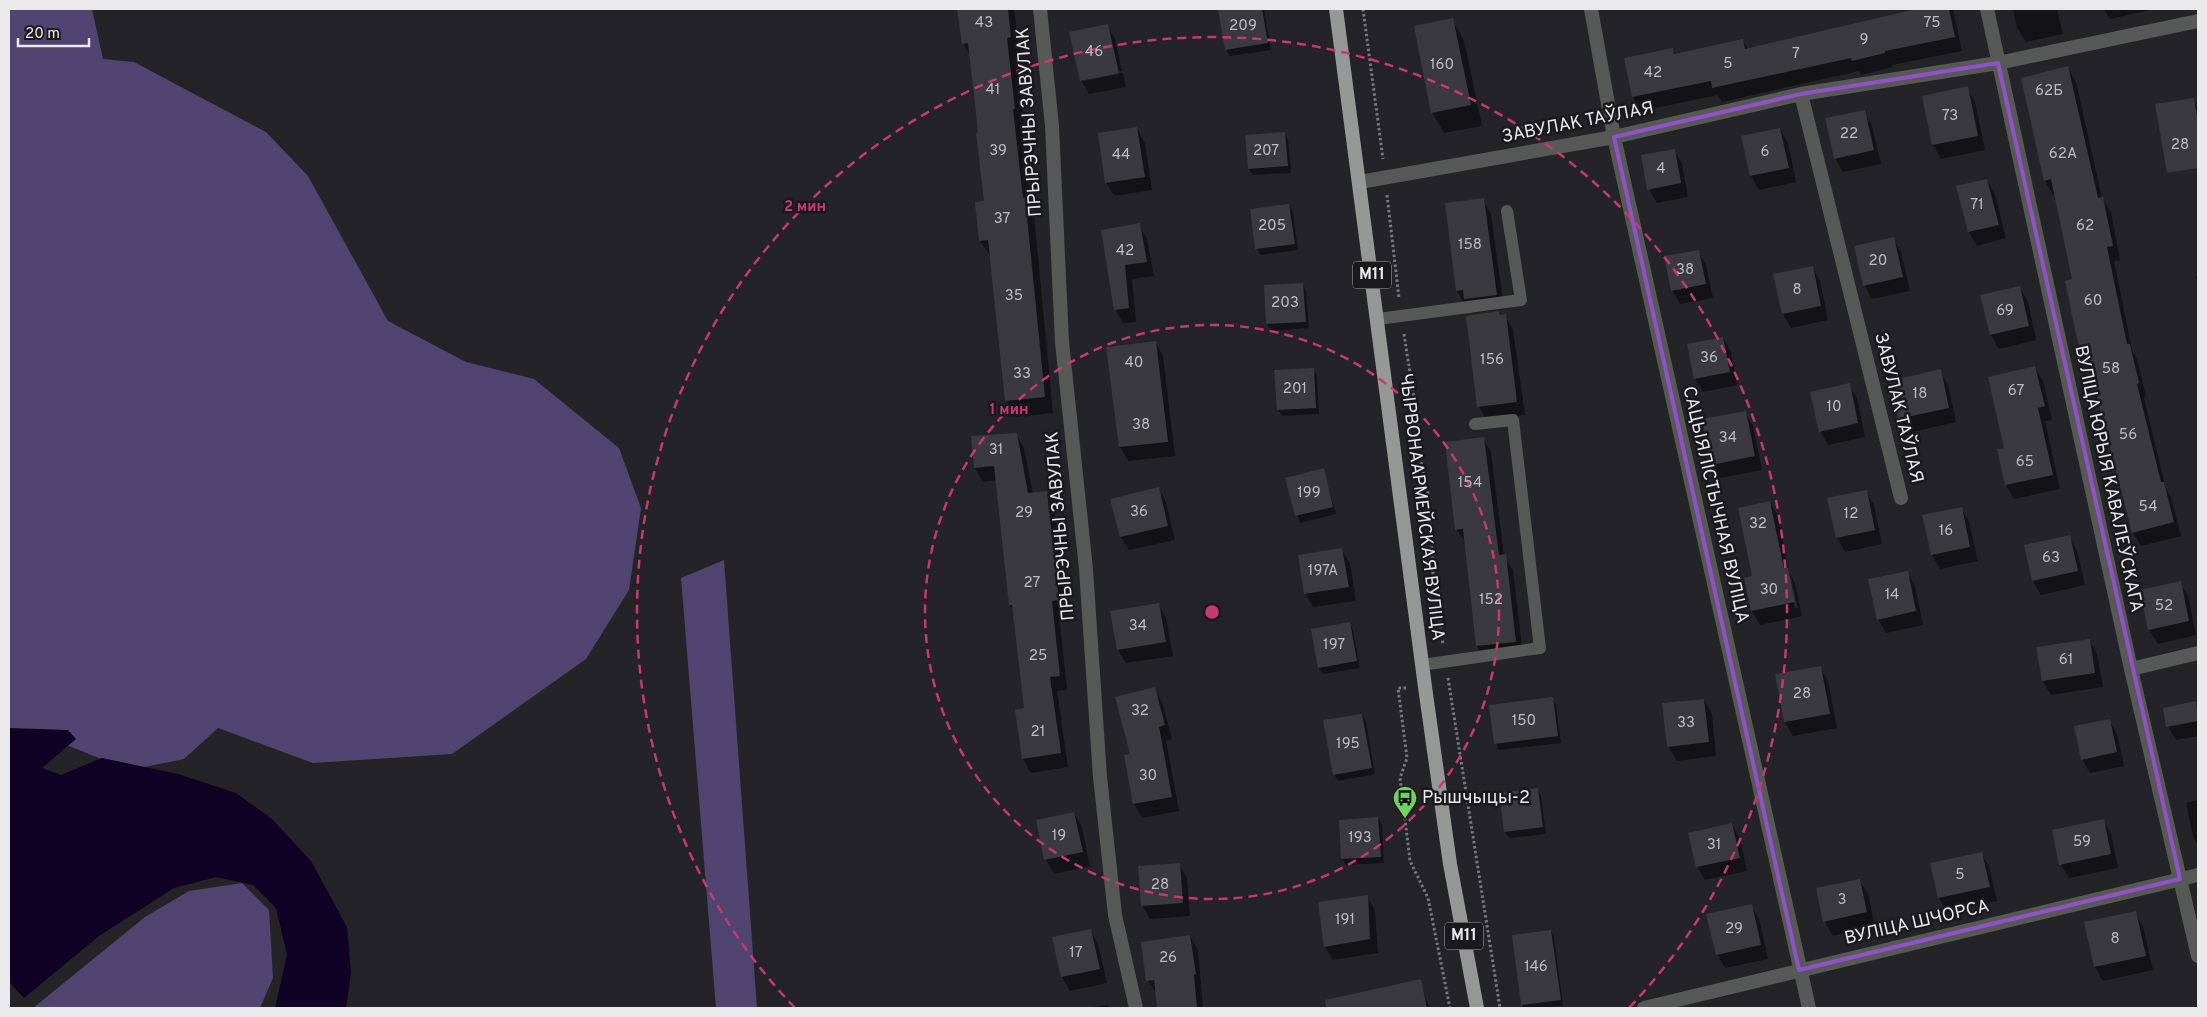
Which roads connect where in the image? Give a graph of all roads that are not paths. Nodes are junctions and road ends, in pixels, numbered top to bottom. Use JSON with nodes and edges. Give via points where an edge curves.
{"nodes":[{"id":1,"x":1040,"y":9,"type":"edge"},
{"id":2,"x":1336,"y":9,"type":"edge"},
{"id":3,"x":1591,"y":9,"type":"edge"},
{"id":4,"x":1987,"y":9,"type":"edge"},
{"id":5,"x":2198,"y":22,"type":"edge"},
{"id":6,"x":1998,"y":63,"type":"junction"},
{"id":7,"x":1801,"y":94,"type":"junction"},
{"id":8,"x":1614,"y":137,"type":"junction"},
{"id":9,"x":1360,"y":182,"type":"junction"},
{"id":10,"x":1507,"y":211,"type":"dead end"},
{"id":11,"x":1378,"y":319,"type":"junction"},
{"id":12,"x":1474,"y":424,"type":"dead end"},
{"id":13,"x":1901,"y":498,"type":"dead end"},
{"id":14,"x":2198,"y":653,"type":"edge"},
{"id":15,"x":1422,"y":665,"type":"junction"},
{"id":16,"x":2131,"y":669,"type":"junction"},
{"id":17,"x":2198,"y":874,"type":"edge"},
{"id":18,"x":2180,"y":879,"type":"junction"},
{"id":19,"x":2198,"y":956,"type":"edge"},
{"id":20,"x":1800,"y":970,"type":"junction"},
{"id":21,"x":1136,"y":1008,"type":"edge"},
{"id":22,"x":1477,"y":1008,"type":"edge"},
{"id":23,"x":1644,"y":1008,"type":"edge"},
{"id":24,"x":1809,"y":1008,"type":"edge"}],
"edges":[{"from":1,"to":21,"type":"street","name":"ПРЫРЭЧНЫ ЗАВУЛАК","via":[[1052,126],[1062,342],[1086,569],[1100,777],[1116,915]]},
{"from":2,"to":9,"type":"highway","name":"ЧЫРВОНААРМЕЙСКАЯ ВУЛІЦА","number":"М11"},
{"from":3,"to":8,"type":"street","name":"САЦЫЯЛІСТЫЧНАЯ ВУЛІЦА"},
{"from":4,"to":6,"type":"street","name":"ВУЛІЦА ЮРЫЯ КАВАЛЕЎСКАГА"},
{"from":5,"to":6,"type":"street","name":"ЗАВУЛАК ТАЎЛАЯ"},
{"from":6,"to":7,"type":"street","name":"ЗАВУЛАК ТАЎЛАЯ"},
{"from":6,"to":16,"type":"street","name":"ВУЛІЦА ЮРЫЯ КАВАЛЕЎСКАГА"},
{"from":7,"to":8,"type":"street","name":"ЗАВУЛАК ТАЎЛАЯ"},
{"from":7,"to":13,"type":"street","name":"ЗАВУЛАК ТАЎЛАЯ"},
{"from":8,"to":9,"type":"street","name":"ЗАВУЛАК ТАЎЛАЯ"},
{"from":8,"to":20,"type":"street","name":"САЦЫЯЛІСТЫЧНАЯ ВУЛІЦА"},
{"from":9,"to":11,"type":"highway","name":"ЧЫРВОНААРМЕЙСКАЯ ВУЛІЦА","number":"М11"},
{"from":10,"to":11,"type":"lane","via":[[1521,300]]},
{"from":11,"to":15,"type":"highway","name":"ЧЫРВОНААРМЕЙСКАЯ ВУЛІЦА","number":"М11"},
{"from":12,"to":15,"type":"lane","via":[[1513,420],[1540,648]]},
{"from":14,"to":16,"type":"street"},
{"from":15,"to":22,"type":"highway","name":"ЧЫРВОНААРМЕЙСКАЯ ВУЛІЦА","number":"М11","via":[[1450,864]]},
{"from":16,"to":18,"type":"street","name":"ВУЛІЦА ЮРЫЯ КАВАЛЕЎСКАГА"},
{"from":17,"to":18,"type":"street","name":"ВУЛІЦА ШЧОРСА"},
{"from":18,"to":19,"type":"street","name":"ВУЛІЦА ЮРЫЯ КАВАЛЕЎСКАГА"},
{"from":18,"to":20,"type":"street","name":"ВУЛІЦА ШЧОРСА"},
{"from":20,"to":23,"type":"street","name":"ВУЛІЦА ШЧОРСА"},
{"from":20,"to":24,"type":"street","name":"САЦЫЯЛІСТЫЧНАЯ ВУЛІЦА"}]}
